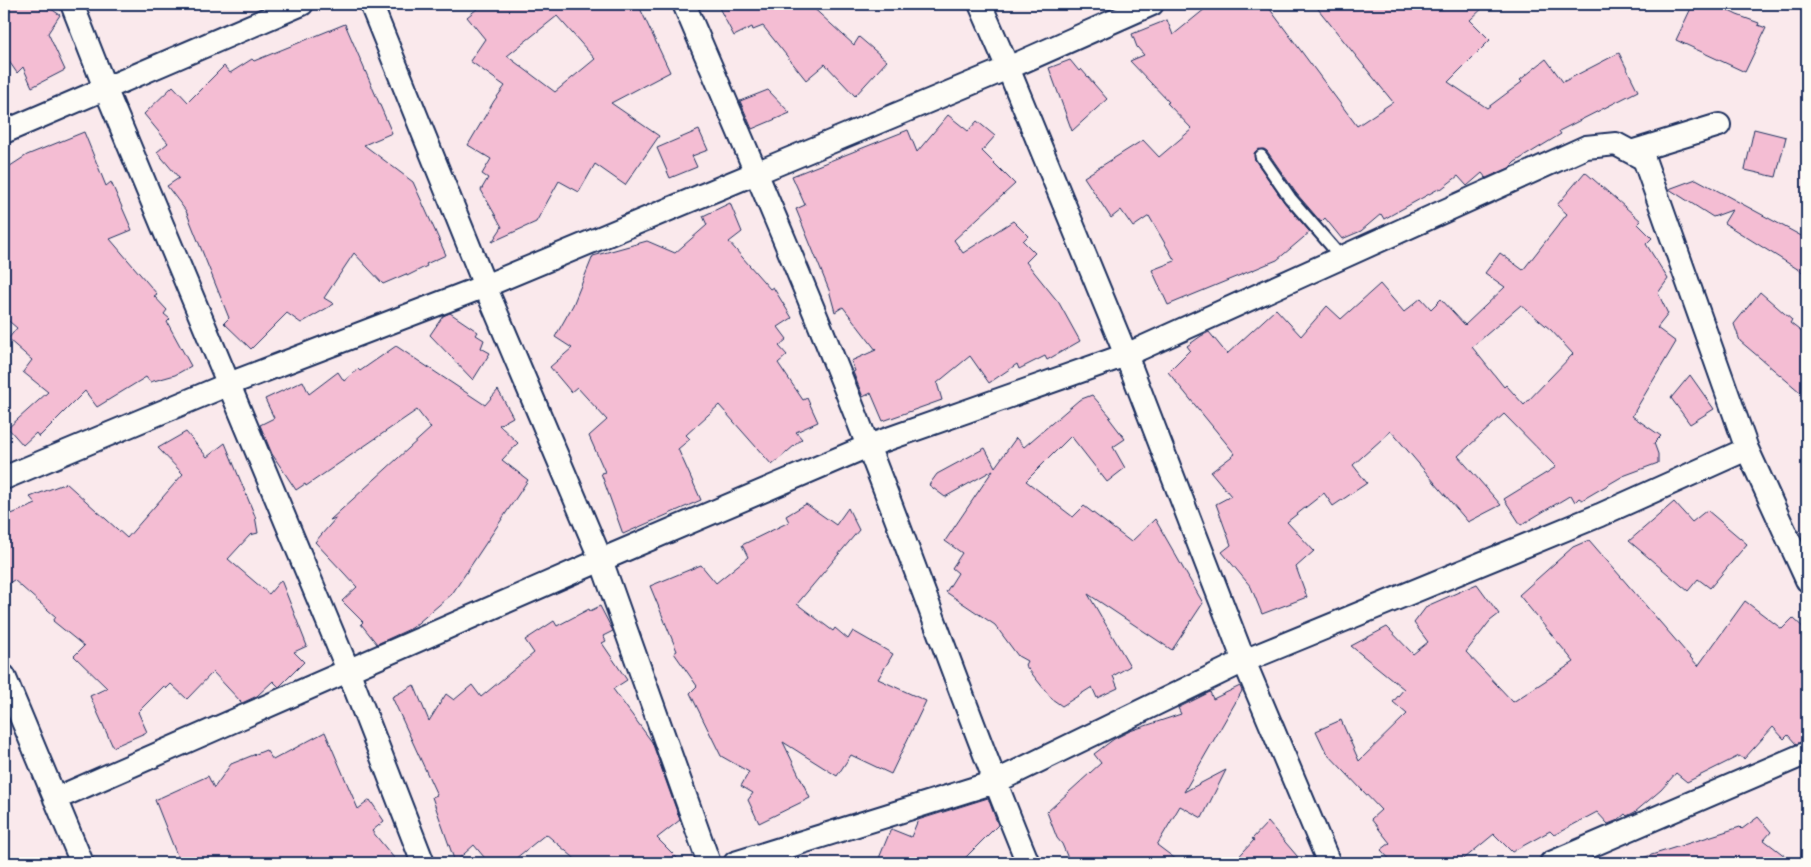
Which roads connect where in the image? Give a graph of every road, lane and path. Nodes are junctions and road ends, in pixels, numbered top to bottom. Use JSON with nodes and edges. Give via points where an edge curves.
{"nodes":[{"id":1,"x":72,"y":4,"type":"edge"},
{"id":2,"x":302,"y":4,"type":"edge"},
{"id":3,"x":371,"y":4,"type":"edge"},
{"id":4,"x":684,"y":4,"type":"edge"},
{"id":5,"x":980,"y":4,"type":"edge"},
{"id":6,"x":1152,"y":4,"type":"edge"},
{"id":7,"x":1008,"y":68,"type":"junction"},
{"id":8,"x":105,"y":88,"type":"junction"},
{"id":9,"x":1719,"y":125,"type":"dead end"},
{"id":10,"x":4,"y":132,"type":"edge"},
{"id":11,"x":1631,"y":152,"type":"junction"},
{"id":12,"x":1261,"y":156,"type":"dead end"},
{"id":13,"x":757,"y":173,"type":"junction"},
{"id":14,"x":1341,"y":257,"type":"junction"},
{"id":15,"x":485,"y":286,"type":"junction"},
{"id":16,"x":1126,"y":355,"type":"junction"},
{"id":17,"x":229,"y":384,"type":"junction"},
{"id":18,"x":868,"y":446,"type":"junction"},
{"id":19,"x":1747,"y":449,"type":"junction"},
{"id":20,"x":4,"y":478,"type":"edge"},
{"id":21,"x":601,"y":560,"type":"junction"},
{"id":22,"x":1807,"y":580,"type":"edge"},
{"id":23,"x":1244,"y":661,"type":"junction"},
{"id":24,"x":348,"y":670,"type":"junction"},
{"id":25,"x":4,"y":676,"type":"edge"},
{"id":26,"x":1807,"y":753,"type":"edge"},
{"id":27,"x":994,"y":782,"type":"junction"},
{"id":28,"x":55,"y":799,"type":"junction"},
{"id":29,"x":82,"y":863,"type":"edge"},
{"id":30,"x":423,"y":863,"type":"edge"},
{"id":31,"x":709,"y":863,"type":"edge"},
{"id":32,"x":735,"y":863,"type":"edge"},
{"id":33,"x":1028,"y":863,"type":"edge"},
{"id":34,"x":1329,"y":863,"type":"edge"},
{"id":35,"x":1551,"y":863,"type":"edge"}],
"edges":[{"from":1,"to":8,"type":"street"},
{"from":2,"to":8,"type":"street"},
{"from":3,"to":15,"type":"street"},
{"from":4,"to":13,"type":"street"},
{"from":5,"to":7,"type":"street"},
{"from":6,"to":7,"type":"street"},
{"from":7,"to":13,"type":"street"},
{"from":7,"to":16,"type":"street"},
{"from":8,"to":10,"type":"street"},
{"from":8,"to":17,"type":"street"},
{"from":9,"to":11,"type":"street"},
{"from":11,"to":14,"type":"street","via":[[1616,144],[1586,147]]},
{"from":11,"to":19,"type":"street","via":[[1644,159]]},
{"from":12,"to":14,"type":"lane","via":[[1290,198]]},
{"from":13,"to":15,"type":"street"},
{"from":13,"to":18,"type":"street"},
{"from":14,"to":16,"type":"street"},
{"from":15,"to":17,"type":"street"},
{"from":15,"to":21,"type":"street"},
{"from":16,"to":18,"type":"street"},
{"from":16,"to":23,"type":"street"},
{"from":17,"to":20,"type":"street"},
{"from":17,"to":24,"type":"street"},
{"from":18,"to":21,"type":"street"},
{"from":18,"to":27,"type":"street"},
{"from":19,"to":22,"type":"street"},
{"from":19,"to":23,"type":"street","via":[[1600,514]]},
{"from":21,"to":24,"type":"street"},
{"from":21,"to":31,"type":"street"},
{"from":23,"to":27,"type":"street"},
{"from":23,"to":34,"type":"street"},
{"from":24,"to":28,"type":"street"},
{"from":24,"to":30,"type":"street"},
{"from":25,"to":28,"type":"street"},
{"from":26,"to":35,"type":"street"},
{"from":27,"to":32,"type":"street"},
{"from":27,"to":33,"type":"street"},
{"from":28,"to":29,"type":"street"}]}
